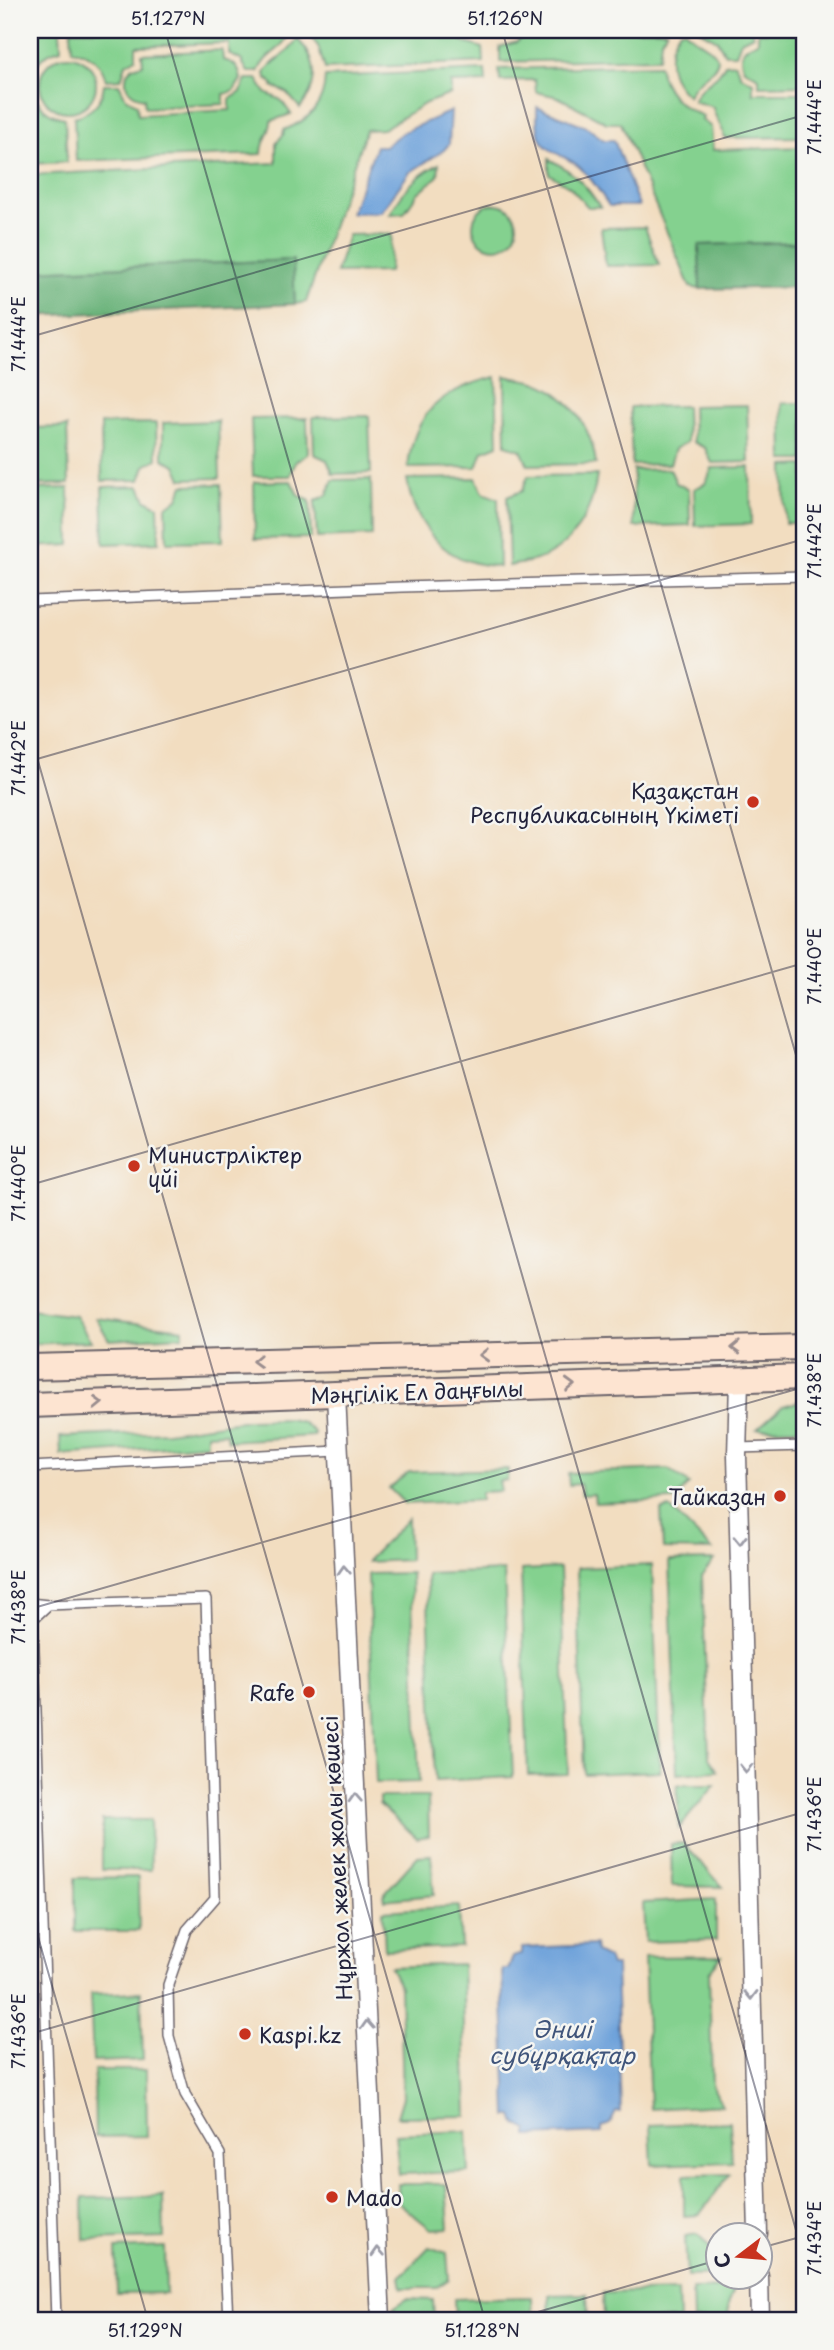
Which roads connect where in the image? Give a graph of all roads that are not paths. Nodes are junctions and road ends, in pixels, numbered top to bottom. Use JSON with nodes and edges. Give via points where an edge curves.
{"nodes":[{"id":1,"x":804,"y":576,"type":"edge"},
{"id":2,"x":30,"y":601,"type":"edge"},
{"id":3,"x":804,"y":1347,"type":"edge"},
{"id":4,"x":30,"y":1367,"type":"edge"},
{"id":5,"x":804,"y":1377,"type":"edge"},
{"id":6,"x":739,"y":1379,"type":"junction"},
{"id":7,"x":336,"y":1394,"type":"junction"},
{"id":8,"x":30,"y":1405,"type":"edge"},
{"id":9,"x":804,"y":1446,"type":"edge"},
{"id":10,"x":737,"y":1448,"type":"junction"},
{"id":11,"x":338,"y":1451,"type":"junction"},
{"id":12,"x":30,"y":1467,"type":"edge"},
{"id":13,"x":30,"y":1603,"type":"edge"},
{"id":14,"x":48,"y":1605,"type":"junction"},
{"id":15,"x":758,"y":2220,"type":"edge"},
{"id":16,"x":759,"y":2290,"type":"edge"},
{"id":17,"x":56,"y":2320,"type":"edge"},
{"id":18,"x":228,"y":2320,"type":"edge"},
{"id":19,"x":381,"y":2320,"type":"edge"},
{"id":20,"x":760,"y":2320,"type":"edge"}],
"edges":[{"from":1,"to":2,"type":"lane"},
{"from":3,"to":4,"type":"main road","name":"Мәңгілік Ел даңғылы","one_way":true},
{"from":5,"to":6,"type":"main road","name":"Мәңгілік Ел даңғылы"},
{"from":7,"to":6,"type":"main road","name":"Мәңгілік Ел даңғылы","one_way":true},
{"from":6,"to":10,"type":"street"},
{"from":8,"to":7,"type":"main road","name":"Мәңгілік Ел даңғылы","one_way":true},
{"from":7,"to":11,"type":"street","name":"Нұржол желек жолы көшесі"},
{"from":9,"to":10,"type":"lane"},
{"from":10,"to":15,"type":"street","one_way":true},
{"from":11,"to":12,"type":"lane"},
{"from":19,"to":11,"type":"street","name":"Нұржол желек жолы көшесі","one_way":true},
{"from":13,"to":14,"type":"lane"},
{"from":14,"to":17,"type":"lane","via":[[33,1619]]},
{"from":14,"to":18,"type":"lane","via":[[206,1599],[215,1898],[187,1930],[168,1985],[169,2036],[185,2094],[220,2154]]},
{"from":16,"to":20,"type":"street"}]}
